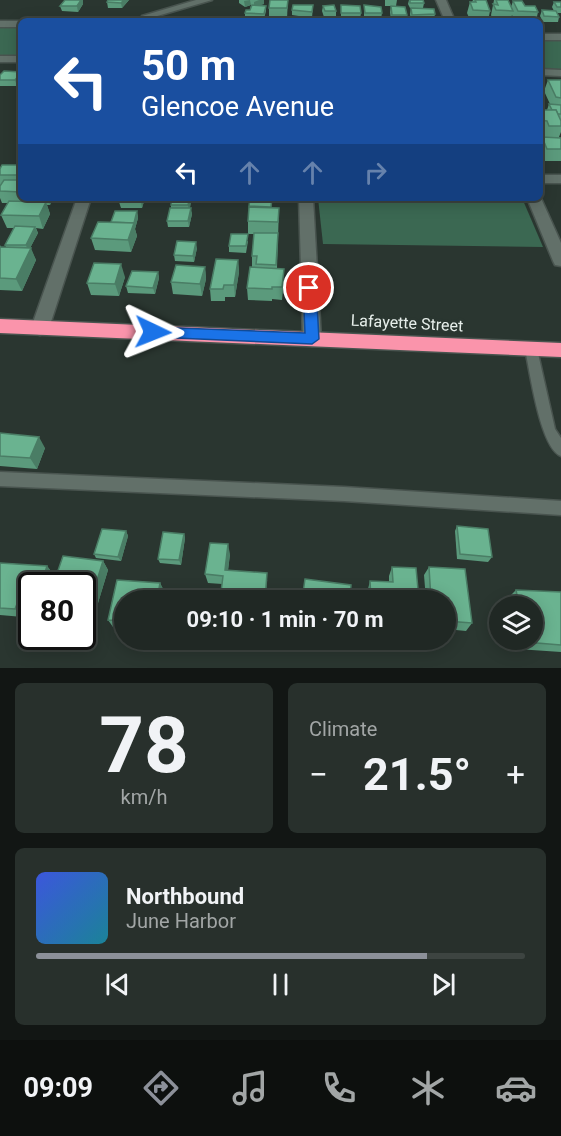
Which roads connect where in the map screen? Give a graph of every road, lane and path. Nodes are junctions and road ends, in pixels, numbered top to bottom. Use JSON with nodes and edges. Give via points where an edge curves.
{"nodes":[{"id":1,"x":151,"y":0,"type":"edge"},
{"id":2,"x":207,"y":0,"type":"edge"},
{"id":3,"x":441,"y":0,"type":"edge"},
{"id":4,"x":146,"y":18,"type":"edge"},
{"id":5,"x":449,"y":18,"type":"edge"},
{"id":6,"x":0,"y":24,"type":"edge"},
{"id":7,"x":18,"y":24,"type":"edge"},
{"id":8,"x":543,"y":37,"type":"edge"},
{"id":9,"x":561,"y":37,"type":"edge"},
{"id":10,"x":0,"y":59,"type":"edge"},
{"id":11,"x":18,"y":59,"type":"edge"},
{"id":12,"x":543,"y":72,"type":"edge"},
{"id":13,"x":561,"y":73,"type":"edge"},
{"id":14,"x":543,"y":179,"type":"edge"},
{"id":15,"x":561,"y":179,"type":"edge"},
{"id":16,"x":83,"y":201,"type":"edge"},
{"id":17,"x":306,"y":201,"type":"edge"},
{"id":18,"x":535,"y":201,"type":"edge"},
{"id":19,"x":561,"y":261,"type":"edge"},
{"id":20,"x":0,"y":326,"type":"edge"},
{"id":21,"x":40,"y":328,"type":"junction"},
{"id":22,"x":312,"y":339,"type":"junction"},
{"id":23,"x":531,"y":349,"type":"junction"},
{"id":24,"x":561,"y":350,"type":"edge"},
{"id":25,"x":561,"y":450,"type":"edge"},
{"id":26,"x":0,"y":479,"type":"edge"},
{"id":27,"x":561,"y":507,"type":"edge"}],
"edges":[{"from":1,"to":4,"type":"street"},
{"from":2,"to":4,"type":"street"},
{"from":3,"to":5,"type":"street"},
{"from":6,"to":7,"type":"street"},
{"from":8,"to":9,"type":"street"},
{"from":10,"to":11,"type":"street"},
{"from":12,"to":13,"type":"street"},
{"from":14,"to":15,"type":"street"},
{"from":16,"to":21,"type":"street"},
{"from":17,"to":22,"type":"street"},
{"from":18,"to":19,"type":"street"},
{"from":20,"to":21,"type":"highway","name":"Lafayette Street"},
{"from":21,"to":22,"type":"highway","name":"Lafayette Street"},
{"from":22,"to":23,"type":"highway","name":"Lafayette Street"},
{"from":23,"to":24,"type":"highway","name":"Lafayette Street"},
{"from":23,"to":25,"type":"lane","via":[[549,431]]},
{"from":26,"to":27,"type":"lane"}]}
